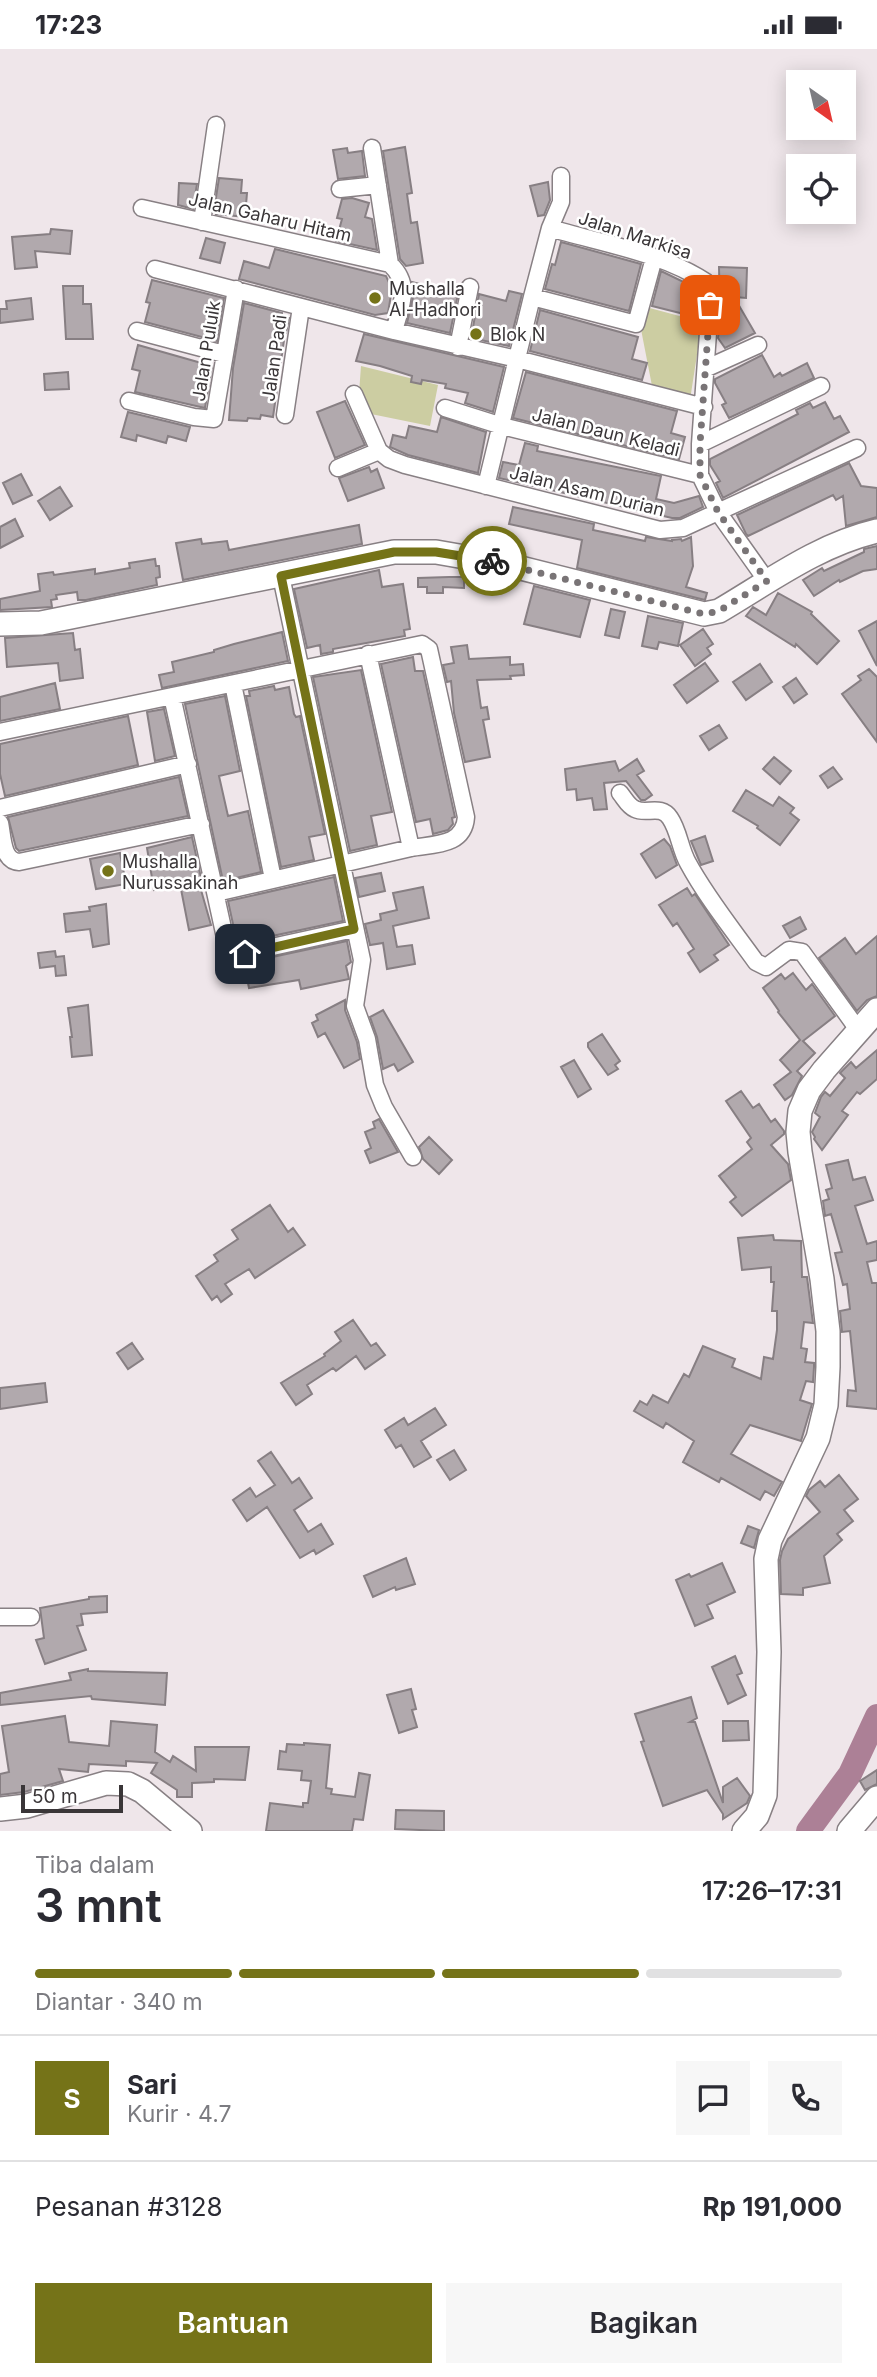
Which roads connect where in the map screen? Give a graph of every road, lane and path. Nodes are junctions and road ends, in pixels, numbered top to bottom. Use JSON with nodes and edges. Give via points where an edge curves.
{"nodes":[{"id":1,"x":216,"y":125,"type":"dead end"},
{"id":2,"x":372,"y":148,"type":"dead end"},
{"id":3,"x":561,"y":176,"type":"dead end"},
{"id":4,"x":378,"y":185,"type":"junction"},
{"id":5,"x":340,"y":189,"type":"dead end"},
{"id":6,"x":142,"y":208,"type":"dead end"},
{"id":7,"x":202,"y":222,"type":"junction"},
{"id":8,"x":550,"y":229,"type":"junction"},
{"id":9,"x":654,"y":258,"type":"junction"},
{"id":10,"x":390,"y":264,"type":"junction"},
{"id":11,"x":155,"y":269,"type":"dead end"},
{"id":12,"x":470,"y":287,"type":"dead end"},
{"id":13,"x":236,"y":289,"type":"junction"},
{"id":14,"x":532,"y":297,"type":"junction"},
{"id":15,"x":301,"y":307,"type":"junction"},
{"id":16,"x":137,"y":331,"type":"dead end"},
{"id":17,"x":394,"y":331,"type":"junction"},
{"id":18,"x":758,"y":345,"type":"dead end"},
{"id":19,"x":458,"y":347,"type":"junction"},
{"id":20,"x":224,"y":354,"type":"junction"},
{"id":21,"x":517,"y":359,"type":"junction"},
{"id":22,"x":707,"y":368,"type":"junction"},
{"id":23,"x":821,"y":386,"type":"dead end"},
{"id":24,"x":354,"y":394,"type":"dead end"},
{"id":25,"x":129,"y":401,"type":"dead end"},
{"id":26,"x":704,"y":407,"type":"junction"},
{"id":27,"x":445,"y":408,"type":"dead end"},
{"id":28,"x":285,"y":415,"type":"dead end"},
{"id":29,"x":502,"y":426,"type":"junction"},
{"id":30,"x":700,"y":444,"type":"junction"},
{"id":31,"x":857,"y":448,"type":"dead end"},
{"id":32,"x":379,"y":451,"type":"junction"},
{"id":33,"x":338,"y":468,"type":"dead end"},
{"id":34,"x":700,"y":475,"type":"junction"},
{"id":35,"x":486,"y":486,"type":"junction"},
{"id":36,"x":718,"y":512,"type":"junction"},
{"id":37,"x":877,"y":531,"type":"edge"},
{"id":38,"x":281,"y":576,"type":"junction"},
{"id":39,"x":767,"y":581,"type":"junction"},
{"id":40,"x":0,"y":624,"type":"edge"},
{"id":41,"x":368,"y":654,"type":"junction"},
{"id":42,"x":299,"y":668,"type":"junction"},
{"id":43,"x":233,"y":684,"type":"junction"},
{"id":44,"x":172,"y":696,"type":"junction"},
{"id":45,"x":0,"y":732,"type":"edge"},
{"id":46,"x":188,"y":764,"type":"junction"},
{"id":47,"x":620,"y":793,"type":"dead end"},
{"id":48,"x":0,"y":808,"type":"edge"},
{"id":49,"x":0,"y":823,"type":"edge"},
{"id":50,"x":201,"y":824,"type":"junction"},
{"id":51,"x":411,"y":848,"type":"junction"},
{"id":52,"x":341,"y":863,"type":"junction"},
{"id":53,"x":273,"y":879,"type":"junction"},
{"id":54,"x":216,"y":893,"type":"junction"},
{"id":55,"x":354,"y":929,"type":"junction"},
{"id":56,"x":877,"y":1010,"type":"edge"},
{"id":57,"x":859,"y":1031,"type":"junction"},
{"id":58,"x":414,"y":1157,"type":"dead end"},
{"id":59,"x":0,"y":1617,"type":"edge"},
{"id":60,"x":31,"y":1617,"type":"dead end"},
{"id":61,"x":877,"y":1798,"type":"edge"},
{"id":62,"x":0,"y":1809,"type":"edge"},
{"id":63,"x":190,"y":1831,"type":"edge"},
{"id":64,"x":744,"y":1831,"type":"edge"},
{"id":65,"x":849,"y":1831,"type":"edge"}],
"edges":[{"from":1,"to":7,"type":"street"},
{"from":2,"to":4,"type":"street"},
{"from":3,"to":8,"type":"street","via":[[561,202]]},
{"from":4,"to":5,"type":"street"},
{"from":4,"to":10,"type":"street"},
{"from":6,"to":7,"type":"street","name":"Jalan Gaharu Hitam"},
{"from":7,"to":10,"type":"street","name":"Jalan Gaharu Hitam"},
{"from":8,"to":9,"type":"street","name":"Jalan Markisa"},
{"from":8,"to":14,"type":"street"},
{"from":9,"to":14,"type":"street","via":[[636,324]]},
{"from":9,"to":22,"type":"street","name":"Jalan Markisa","via":[[706,282],[710,305]]},
{"from":10,"to":17,"type":"street","via":[[403,281]]},
{"from":11,"to":13,"type":"street"},
{"from":12,"to":19,"type":"street"},
{"from":13,"to":15,"type":"street"},
{"from":13,"to":20,"type":"street","name":"Jalan Puluik"},
{"from":14,"to":21,"type":"street"},
{"from":15,"to":17,"type":"street"},
{"from":15,"to":28,"type":"street","name":"Jalan Padi"},
{"from":16,"to":20,"type":"street"},
{"from":17,"to":19,"type":"street"},
{"from":18,"to":22,"type":"street"},
{"from":19,"to":21,"type":"street"},
{"from":20,"to":25,"type":"street","name":"Jalan Puluik","via":[[214,419]]},
{"from":21,"to":26,"type":"street"},
{"from":21,"to":29,"type":"street"},
{"from":22,"to":26,"type":"street"},
{"from":23,"to":30,"type":"street"},
{"from":24,"to":32,"type":"street"},
{"from":26,"to":30,"type":"street"},
{"from":27,"to":29,"type":"street","name":"Jalan Daun Keladi"},
{"from":29,"to":34,"type":"street","name":"Jalan Daun Keladi"},
{"from":29,"to":35,"type":"street"},
{"from":30,"to":34,"type":"street"},
{"from":31,"to":36,"type":"street","name":"Jalan Asam Durian"},
{"from":32,"to":33,"type":"street"},
{"from":32,"to":35,"type":"street","name":"Jalan Asam Durian","via":[[396,462]]},
{"from":34,"to":36,"type":"street"},
{"from":35,"to":36,"type":"street","name":"Jalan Asam Durian","via":[[660,530],[683,528]]},
{"from":36,"to":39,"type":"street"},
{"from":37,"to":39,"type":"street","via":[[834,545]]},
{"from":38,"to":39,"type":"street","via":[[394,552],[436,552],[505,564],[704,614],[719,611]]},
{"from":38,"to":40,"type":"street","via":[[41,623]]},
{"from":38,"to":42,"type":"street"},
{"from":41,"to":42,"type":"street"},
{"from":41,"to":51,"type":"street"},
{"from":41,"to":51,"type":"street","via":[[418,644],[429,649],[466,817],[457,838]]},
{"from":42,"to":43,"type":"street"},
{"from":42,"to":52,"type":"street"},
{"from":43,"to":44,"type":"street"},
{"from":43,"to":53,"type":"street"},
{"from":44,"to":45,"type":"street"},
{"from":44,"to":46,"type":"street"},
{"from":46,"to":48,"type":"street"},
{"from":46,"to":50,"type":"street"},
{"from":47,"to":57,"type":"street","via":[[638,810],[663,811],[669,816],[697,880],[756,962],[766,967],[789,950],[802,952]]},
{"from":49,"to":50,"type":"street","via":[[7,856],[13,862]]},
{"from":50,"to":54,"type":"street"},
{"from":51,"to":52,"type":"street"},
{"from":52,"to":53,"type":"street"},
{"from":52,"to":55,"type":"street"},
{"from":53,"to":54,"type":"street"},
{"from":54,"to":55,"type":"street","via":[[226,941],[238,953]]},
{"from":55,"to":58,"type":"street","via":[[362,960],[355,1006],[368,1039],[374,1085]]},
{"from":56,"to":57,"type":"street"},
{"from":57,"to":64,"type":"street","via":[[809,1090],[800,1111],[797,1132],[825,1305],[826,1405],[808,1465],[770,1540],[766,1559],[765,1795]]},
{"from":59,"to":60,"type":"street"},
{"from":61,"to":65,"type":"street"},
{"from":62,"to":63,"type":"street","via":[[27,1806],[106,1783],[128,1784]]}]}
